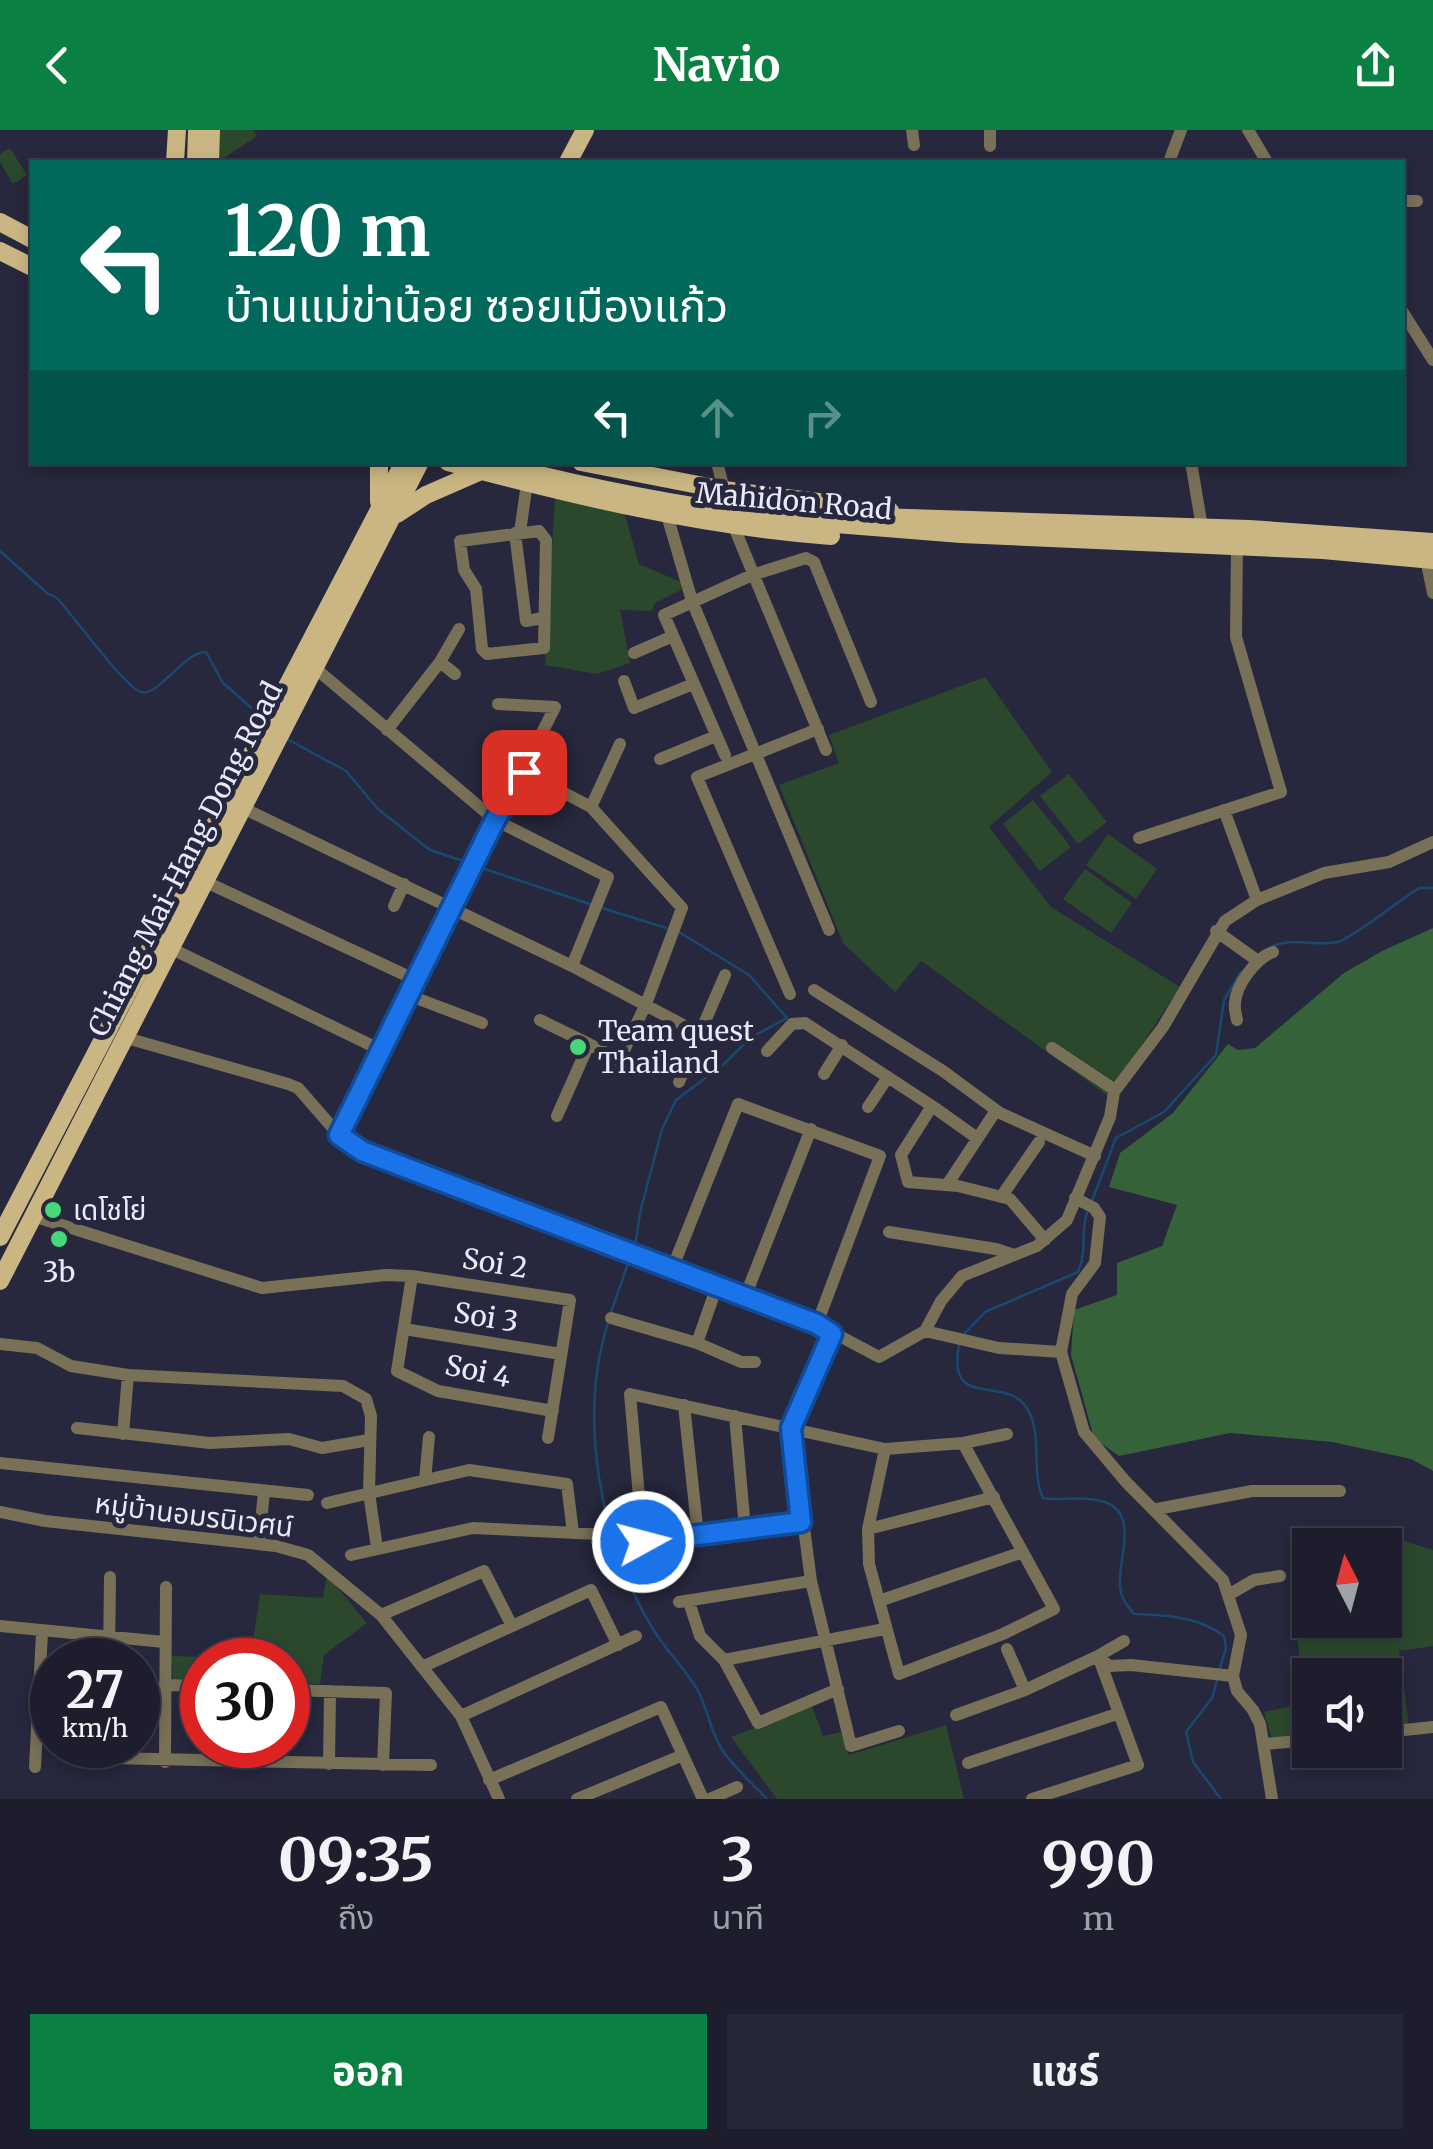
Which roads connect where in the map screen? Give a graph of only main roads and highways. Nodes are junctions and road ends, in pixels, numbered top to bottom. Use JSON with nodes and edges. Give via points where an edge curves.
{"nodes":[{"id":1,"x":178,"y":130,"type":"edge"},
{"id":2,"x":186,"y":130,"type":"edge"},
{"id":3,"x":197,"y":130,"type":"edge"},
{"id":4,"x":211,"y":130,"type":"edge"},
{"id":5,"x":585,"y":130,"type":"edge"},
{"id":6,"x":175,"y":160,"type":"edge"},
{"id":7,"x":184,"y":160,"type":"edge"},
{"id":8,"x":196,"y":160,"type":"edge"},
{"id":9,"x":210,"y":160,"type":"edge"},
{"id":10,"x":569,"y":160,"type":"edge"},
{"id":11,"x":0,"y":222,"type":"edge"},
{"id":12,"x":30,"y":237,"type":"edge"},
{"id":13,"x":0,"y":238,"type":"edge"},
{"id":14,"x":0,"y":250,"type":"edge"},
{"id":15,"x":30,"y":253,"type":"edge"},
{"id":16,"x":30,"y":266,"type":"edge"},
{"id":17,"x":378,"y":465,"type":"edge"},
{"id":18,"x":403,"y":465,"type":"edge"},
{"id":19,"x":418,"y":465,"type":"edge"},
{"id":20,"x":542,"y":465,"type":"edge"},
{"id":21,"x":574,"y":465,"type":"edge"},
{"id":22,"x":609,"y":465,"type":"edge"},
{"id":23,"x":484,"y":467,"type":"edge"},
{"id":24,"x":656,"y":470,"type":"edge"},
{"id":25,"x":574,"y":496,"type":"junction"},
{"id":26,"x":386,"y":515,"type":"junction"},
{"id":27,"x":812,"y":518,"type":"junction"},
{"id":28,"x":966,"y":527,"type":"junction"},
{"id":29,"x":1431,"y":554,"type":"edge"},
{"id":30,"x":281,"y":716,"type":"junction"},
{"id":31,"x":271,"y":736,"type":"junction"},
{"id":32,"x":132,"y":1002,"type":"junction"},
{"id":33,"x":0,"y":1237,"type":"edge"},
{"id":34,"x":0,"y":1281,"type":"edge"}],
"edges":[{"from":1,"to":6,"type":"main road"},
{"from":2,"to":7,"type":"main road"},
{"from":3,"to":8,"type":"main road"},
{"from":4,"to":9,"type":"main road"},
{"from":5,"to":10,"type":"main road"},
{"from":11,"to":12,"type":"main road"},
{"from":13,"to":15,"type":"main road"},
{"from":14,"to":16,"type":"main road"},
{"from":17,"to":26,"type":"main road"},
{"from":18,"to":26,"type":"main road","name":"Chiang Mai-Hang Dong Road"},
{"from":19,"to":26,"type":"main road","name":"Chiang Mai-Hang Dong Road"},
{"from":20,"to":27,"type":"main road","name":"Mahidon Road"},
{"from":21,"to":25,"type":"main road","via":[[563,477]]},
{"from":22,"to":24,"type":"main road","name":"Mahidon Road"},
{"from":23,"to":25,"type":"main road","name":"Mahidon Road"},
{"from":23,"to":26,"type":"main road"},
{"from":23,"to":27,"type":"main road","name":"Mahidon Road","bridge":true,"via":[[699,508]]},
{"from":24,"to":28,"type":"main road","name":"Mahidon Road","via":[[724,490]]},
{"from":25,"to":28,"type":"main road","name":"Mahidon Road","via":[[734,527],[899,539]]},
{"from":26,"to":30,"type":"main road","name":"Chiang Mai-Hang Dong Road"},
{"from":26,"to":30,"type":"main road","name":"Chiang Mai-Hang Dong Road","via":[[315,668]]},
{"from":27,"to":28,"type":"main road","name":"Mahidon Road"},
{"from":28,"to":29,"type":"main road","name":"Mahidon Road"},
{"from":28,"to":29,"type":"main road","name":"Mahidon Road","via":[[1352,534]]},
{"from":30,"to":31,"type":"main road","name":"Chiang Mai-Hang Dong Road"},
{"from":31,"to":32,"type":"main road","name":"Chiang Mai-Hang Dong Road"},
{"from":31,"to":32,"type":"main road","name":"Chiang Mai-Hang Dong Road","via":[[243,808],[170,948]]},
{"from":32,"to":33,"type":"main road","name":"Chiang Mai-Hang Dong Road"},
{"from":32,"to":34,"type":"main road","name":"Chiang Mai-Hang Dong Road","via":[[124,1038]]}]}
